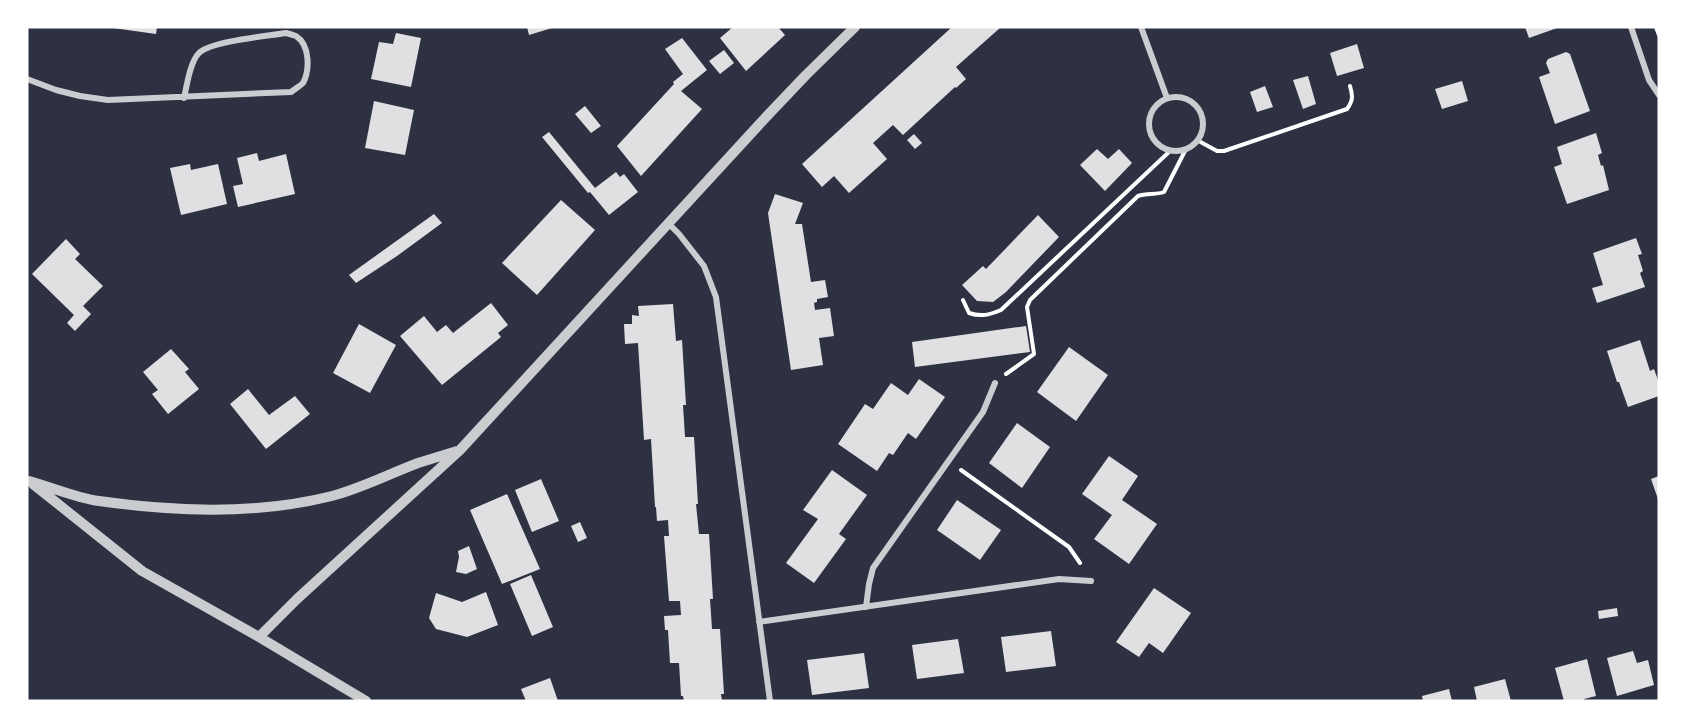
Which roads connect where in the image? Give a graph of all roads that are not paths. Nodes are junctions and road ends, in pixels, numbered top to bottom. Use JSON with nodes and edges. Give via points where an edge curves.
{"nodes":[{"id":1,"x":855,"y":27,"type":"edge"},
{"id":2,"x":1141,"y":27,"type":"edge"},
{"id":3,"x":1631,"y":27,"type":"edge"},
{"id":4,"x":27,"y":79,"type":"edge"},
{"id":5,"x":1659,"y":94,"type":"edge"},
{"id":6,"x":184,"y":98,"type":"junction"},
{"id":7,"x":1167,"y":98,"type":"junction"},
{"id":8,"x":669,"y":224,"type":"junction"},
{"id":9,"x":995,"y":383,"type":"road end"},
{"id":10,"x":460,"y":450,"type":"junction"},
{"id":11,"x":28,"y":480,"type":"edge"},
{"id":12,"x":1091,"y":581,"type":"road end"},
{"id":13,"x":866,"y":607,"type":"junction"},
{"id":14,"x":759,"y":622,"type":"junction"},
{"id":15,"x":259,"y":636,"type":"junction"},
{"id":16,"x":366,"y":701,"type":"edge"},
{"id":17,"x":770,"y":701,"type":"edge"}],
"edges":[{"from":1,"to":8,"type":"street","via":[[798,83]]},
{"from":2,"to":7,"type":"street"},
{"from":3,"to":5,"type":"street","via":[[1649,80]]},
{"from":4,"to":6,"type":"street","via":[[72,94],[108,100]]},
{"from":6,"to":6,"type":"street","via":[[291,92],[302,84],[307,53],[296,36],[286,33],[212,46],[194,60]]},
{"from":7,"to":7,"type":"street","via":[[1184,98],[1202,115],[1202,133],[1186,149],[1170,151],[1150,134],[1149,116]]},
{"from":8,"to":10,"type":"street"},
{"from":8,"to":14,"type":"street","via":[[705,266],[716,297]]},
{"from":9,"to":13,"type":"street","via":[[983,412],[873,568]]},
{"from":10,"to":11,"type":"street","via":[[332,496],[263,508],[177,508],[97,501]]},
{"from":10,"to":15,"type":"street"},
{"from":11,"to":15,"type":"street","via":[[142,571]]},
{"from":12,"to":13,"type":"street","via":[[1059,579]]},
{"from":13,"to":14,"type":"street"},
{"from":14,"to":17,"type":"street"},
{"from":15,"to":16,"type":"street"}]}
